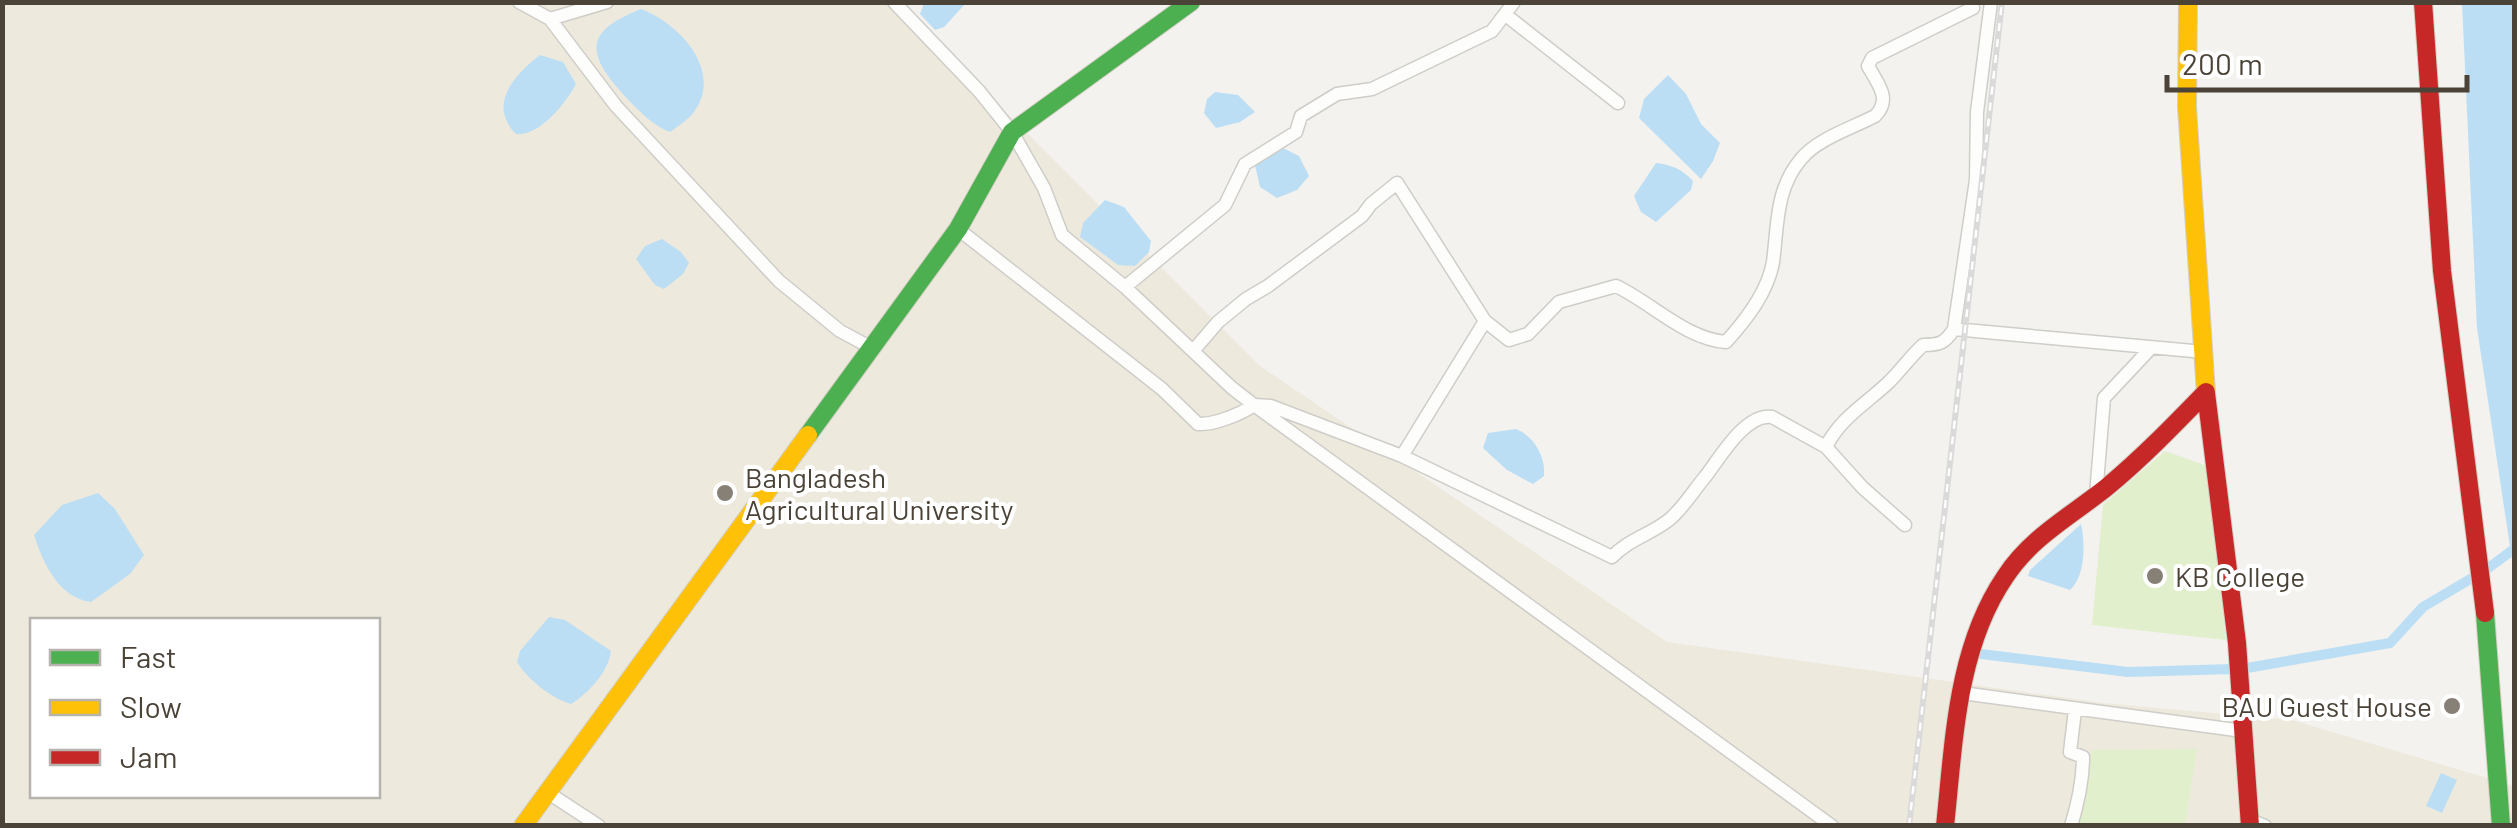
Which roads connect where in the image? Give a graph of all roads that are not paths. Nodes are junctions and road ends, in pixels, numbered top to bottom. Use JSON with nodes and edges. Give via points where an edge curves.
{"nodes":[{"id":1,"x":519,"y":2,"type":"edge"},
{"id":2,"x":607,"y":2,"type":"edge"},
{"id":3,"x":894,"y":2,"type":"edge"},
{"id":4,"x":1192,"y":2,"type":"edge"},
{"id":5,"x":1514,"y":2,"type":"edge"},
{"id":6,"x":1991,"y":2,"type":"edge"},
{"id":7,"x":2188,"y":2,"type":"edge"},
{"id":8,"x":2423,"y":2,"type":"edge"},
{"id":9,"x":1973,"y":8,"type":"dead end"},
{"id":10,"x":1507,"y":16,"type":"junction"},
{"id":11,"x":550,"y":20,"type":"junction"},
{"id":12,"x":1618,"y":103,"type":"dead end"},
{"id":13,"x":1012,"y":132,"type":"junction"},
{"id":14,"x":958,"y":230,"type":"junction"},
{"id":15,"x":1125,"y":287,"type":"junction"},
{"id":16,"x":1484,"y":321,"type":"junction"},
{"id":17,"x":1954,"y":329,"type":"junction"},
{"id":18,"x":870,"y":347,"type":"junction"},
{"id":19,"x":2150,"y":349,"type":"junction"},
{"id":20,"x":1193,"y":351,"type":"junction"},
{"id":21,"x":2204,"y":352,"type":"junction"},
{"id":22,"x":2206,"y":392,"type":"junction"},
{"id":23,"x":1254,"y":404,"type":"junction"},
{"id":24,"x":1826,"y":446,"type":"junction"},
{"id":25,"x":1402,"y":456,"type":"junction"},
{"id":26,"x":2096,"y":495,"type":"junction"},
{"id":27,"x":1905,"y":526,"type":"dead end"},
{"id":28,"x":1962,"y":693,"type":"junction"},
{"id":29,"x":2076,"y":710,"type":"junction"},
{"id":30,"x":2243,"y":731,"type":"junction"},
{"id":31,"x":547,"y":792,"type":"junction"},
{"id":32,"x":2255,"y":824,"type":"edge"},
{"id":33,"x":523,"y":826,"type":"edge"},
{"id":34,"x":599,"y":826,"type":"edge"},
{"id":35,"x":1832,"y":826,"type":"edge"},
{"id":36,"x":1946,"y":826,"type":"edge"},
{"id":37,"x":2071,"y":826,"type":"edge"},
{"id":38,"x":2501,"y":826,"type":"edge"}],
"edges":[{"from":1,"to":11,"type":"street"},
{"from":2,"to":11,"type":"street"},
{"from":3,"to":13,"type":"street"},
{"from":4,"to":13,"type":"street"},
{"from":5,"to":10,"type":"street"},
{"from":6,"to":17,"type":"street","via":[[1976,180]]},
{"from":7,"to":21,"type":"street"},
{"from":8,"to":38,"type":"street","via":[[2442,271],[2488,633]]},
{"from":9,"to":16,"type":"street","via":[[1872,58],[1868,66],[1883,108],[1803,156],[1787,179],[1766,283],[1726,342],[1704,341],[1616,286],[1559,302],[1528,334],[1510,340]]},
{"from":10,"to":12,"type":"street"},
{"from":10,"to":15,"type":"street","via":[[1492,32],[1372,89],[1337,94],[1301,116],[1296,132],[1244,164],[1212,219]]},
{"from":11,"to":18,"type":"street","via":[[616,106],[779,282],[840,332]]},
{"from":13,"to":14,"type":"street"},
{"from":13,"to":15,"type":"street","via":[[1062,235]]},
{"from":14,"to":18,"type":"street"},
{"from":14,"to":23,"type":"street","via":[[1198,424],[1244,413]]},
{"from":15,"to":20,"type":"street"},
{"from":16,"to":20,"type":"street","via":[[1397,183],[1218,322]]},
{"from":16,"to":25,"type":"street"},
{"from":17,"to":19,"type":"street"},
{"from":17,"to":24,"type":"street","via":[[1940,345],[1916,350]]},
{"from":18,"to":31,"type":"street"},
{"from":19,"to":21,"type":"street"},
{"from":19,"to":26,"type":"street","via":[[2104,398]]},
{"from":20,"to":23,"type":"street"},
{"from":21,"to":22,"type":"street"},
{"from":22,"to":26,"type":"street"},
{"from":22,"to":30,"type":"street"},
{"from":23,"to":25,"type":"street"},
{"from":23,"to":35,"type":"street"},
{"from":24,"to":25,"type":"street","via":[[1762,416],[1739,434],[1670,519],[1626,542],[1612,558]]},
{"from":24,"to":27,"type":"street"},
{"from":26,"to":28,"type":"street","via":[[2041,536],[2008,574],[1979,625]]},
{"from":28,"to":29,"type":"street"},
{"from":28,"to":36,"type":"street"},
{"from":29,"to":30,"type":"street"},
{"from":29,"to":37,"type":"street","via":[[2070,752],[2083,757],[2083,766]]},
{"from":30,"to":32,"type":"street"},
{"from":31,"to":33,"type":"street"},
{"from":31,"to":34,"type":"street"}]}
